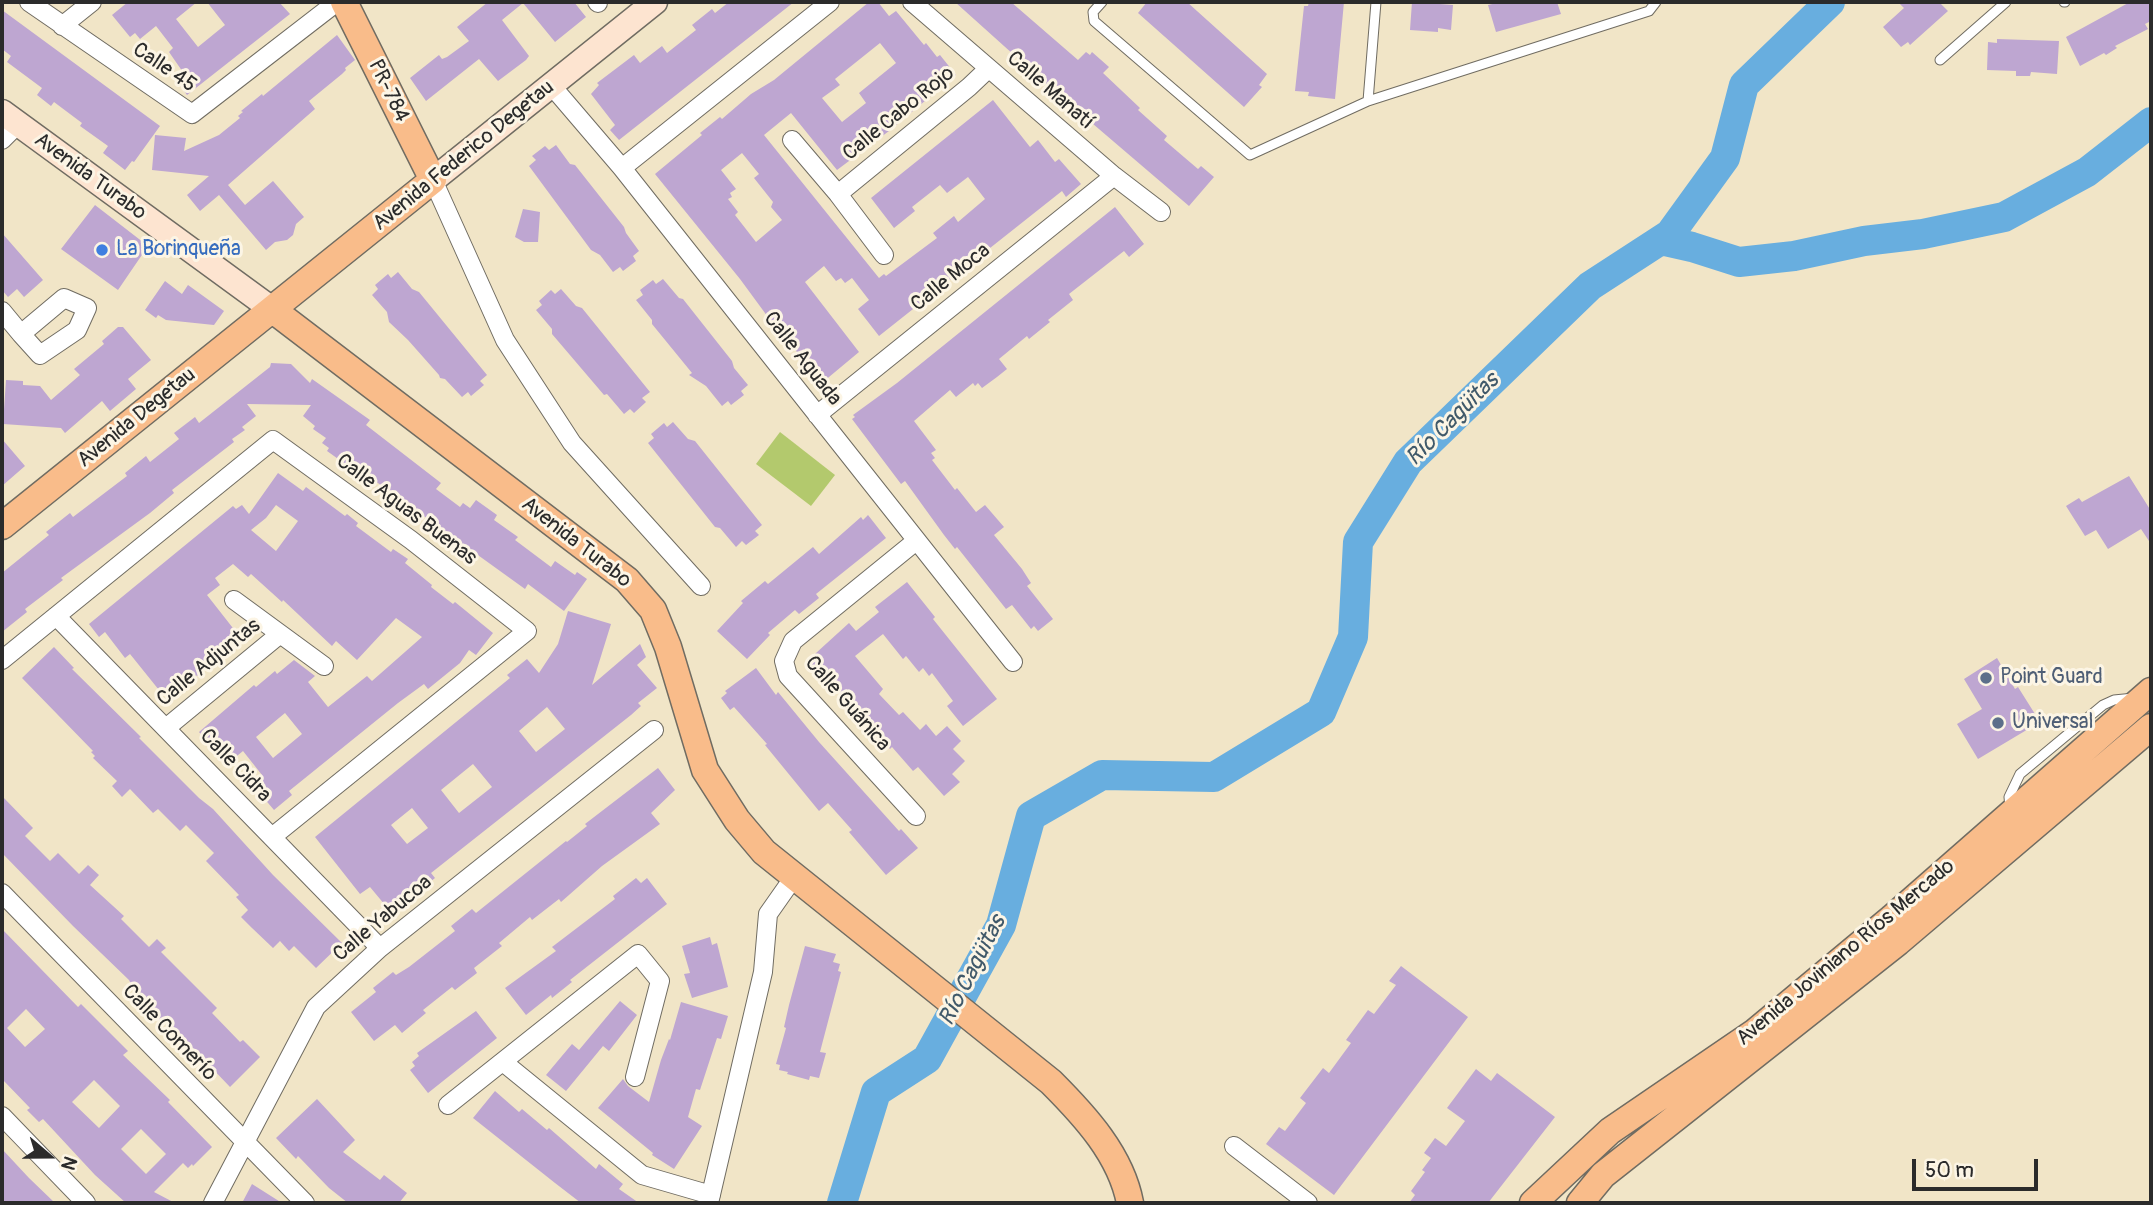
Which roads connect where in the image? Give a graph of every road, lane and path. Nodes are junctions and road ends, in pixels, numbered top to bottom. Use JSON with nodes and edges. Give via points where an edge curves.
{"nodes":[{"id":1,"x":29,"y":2,"type":"edge"},
{"id":2,"x":92,"y":2,"type":"edge"},
{"id":3,"x":337,"y":2,"type":"edge"},
{"id":4,"x":344,"y":2,"type":"edge"},
{"id":5,"x":656,"y":2,"type":"edge"},
{"id":6,"x":830,"y":2,"type":"edge"},
{"id":7,"x":912,"y":2,"type":"edge"},
{"id":8,"x":1102,"y":2,"type":"edge"},
{"id":9,"x":1376,"y":2,"type":"edge"},
{"id":10,"x":1656,"y":2,"type":"edge"},
{"id":11,"x":2006,"y":2,"type":"edge"},
{"id":12,"x":62,"y":26,"type":"junction"},
{"id":13,"x":1940,"y":60,"type":"dead end"},
{"id":14,"x":988,"y":69,"type":"junction"},
{"id":15,"x":551,"y":85,"type":"junction"},
{"id":16,"x":1368,"y":101,"type":"junction"},
{"id":17,"x":7,"y":125,"type":"edge"},
{"id":18,"x":792,"y":140,"type":"dead end"},
{"id":19,"x":622,"y":168,"type":"junction"},
{"id":20,"x":1114,"y":176,"type":"junction"},
{"id":21,"x":433,"y":180,"type":"junction"},
{"id":22,"x":838,"y":194,"type":"junction"},
{"id":23,"x":1161,"y":212,"type":"dead end"},
{"id":24,"x":884,"y":255,"type":"dead end"},
{"id":25,"x":273,"y":310,"type":"junction"},
{"id":26,"x":2,"y":311,"type":"edge"},
{"id":27,"x":21,"y":334,"type":"dead end"},
{"id":28,"x":817,"y":415,"type":"junction"},
{"id":29,"x":2,"y":526,"type":"edge"},
{"id":30,"x":916,"y":541,"type":"junction"},
{"id":31,"x":701,"y":586,"type":"dead end"},
{"id":32,"x":234,"y":600,"type":"dead end"},
{"id":33,"x":56,"y":616,"type":"junction"},
{"id":34,"x":280,"y":634,"type":"junction"},
{"id":35,"x":2,"y":660,"type":"edge"},
{"id":36,"x":1013,"y":662,"type":"dead end"},
{"id":37,"x":324,"y":666,"type":"dead end"},
{"id":38,"x":2148,"y":694,"type":"edge"},
{"id":39,"x":2151,"y":727,"type":"edge"},
{"id":40,"x":166,"y":728,"type":"junction"},
{"id":41,"x":654,"y":730,"type":"dead end"},
{"id":42,"x":916,"y":816,"type":"dead end"},
{"id":43,"x":272,"y":837,"type":"junction"},
{"id":44,"x":794,"y":877,"type":"junction"},
{"id":45,"x":2,"y":892,"type":"edge"},
{"id":46,"x":380,"y":948,"type":"junction"},
{"id":47,"x":503,"y":1062,"type":"junction"},
{"id":48,"x":635,"y":1077,"type":"dead end"},
{"id":49,"x":448,"y":1105,"type":"dead end"},
{"id":50,"x":2,"y":1116,"type":"edge"},
{"id":51,"x":243,"y":1143,"type":"junction"},
{"id":52,"x":1234,"y":1146,"type":"dead end"},
{"id":53,"x":710,"y":1199,"type":"edge"},
{"id":54,"x":86,"y":1203,"type":"edge"},
{"id":55,"x":213,"y":1203,"type":"edge"},
{"id":56,"x":305,"y":1203,"type":"edge"},
{"id":57,"x":1130,"y":1203,"type":"edge"},
{"id":58,"x":1308,"y":1203,"type":"edge"},
{"id":59,"x":1533,"y":1203,"type":"edge"},
{"id":60,"x":1580,"y":1203,"type":"edge"}],
"edges":[{"from":1,"to":12,"type":"street","name":"Calle 45"},
{"from":2,"to":12,"type":"street"},
{"from":3,"to":12,"type":"street","name":"Calle 45","via":[[192,114]]},
{"from":4,"to":21,"type":"main road","name":"PR-784","number":"PR-784"},
{"from":5,"to":15,"type":"street","name":"Avenida Federico Degetau"},
{"from":6,"to":19,"type":"street"},
{"from":7,"to":14,"type":"street","name":"Calle Manatí"},
{"from":8,"to":16,"type":"lane","via":[[1093,12],[1094,21],[1250,155]]},
{"from":9,"to":16,"type":"lane"},
{"from":10,"to":16,"type":"lane","via":[[1648,12]]},
{"from":11,"to":13,"type":"lane"},
{"from":14,"to":20,"type":"street","name":"Calle Manatí"},
{"from":14,"to":22,"type":"street","name":"Calle Cabo Rojo"},
{"from":15,"to":19,"type":"street","name":"Calle Aguada"},
{"from":15,"to":21,"type":"street","name":"Avenida Federico Degetau"},
{"from":17,"to":25,"type":"street","name":"Avenida Turabo"},
{"from":18,"to":22,"type":"street","name":"Calle Cabo Rojo"},
{"from":19,"to":28,"type":"street","name":"Calle Aguada"},
{"from":20,"to":23,"type":"street","name":"Calle Manatí"},
{"from":20,"to":28,"type":"street","name":"Calle Moca"},
{"from":21,"to":25,"type":"main road","name":"Avenida Federico Degetau"},
{"from":21,"to":31,"type":"street","via":[[505,340],[572,443]]},
{"from":22,"to":24,"type":"street","name":"Calle Cabo Rojo"},
{"from":25,"to":29,"type":"main road","name":"Avenida Degetau"},
{"from":25,"to":44,"type":"main road","name":"Avenida Turabo","via":[[626,580],[653,610],[705,770],[737,820],[764,852]]},
{"from":26,"to":27,"type":"street"},
{"from":28,"to":30,"type":"street","name":"Calle Aguada"},
{"from":30,"to":36,"type":"street","name":"Calle Aguada"},
{"from":30,"to":42,"type":"street","name":"Calle Guánica","via":[[793,641],[784,661],[788,676]]},
{"from":32,"to":34,"type":"street","name":"Calle Adjuntas"},
{"from":33,"to":35,"type":"street","name":"Calle Aguas Buenas"},
{"from":33,"to":40,"type":"street","name":"Calle Cidra"},
{"from":33,"to":43,"type":"street","name":"Calle Aguas Buenas","via":[[273,440],[527,631]]},
{"from":34,"to":37,"type":"street","name":"Calle Adjuntas"},
{"from":34,"to":40,"type":"street","name":"Calle Adjuntas"},
{"from":38,"to":59,"type":"main road","name":"Avenida Joviniano Ríos Mercado","via":[[1755,1032],[1610,1131]]},
{"from":39,"to":60,"type":"main road","name":"Avenida Joviniano Ríos Mercado","via":[[1898,942],[1603,1175]]},
{"from":40,"to":43,"type":"street","name":"Calle Cidra"},
{"from":41,"to":46,"type":"street","name":"Calle Yabucoa"},
{"from":43,"to":46,"type":"street","name":"Calle Cidra"},
{"from":44,"to":53,"type":"street","via":[[768,914],[763,972]]},
{"from":44,"to":57,"type":"main road","name":"Avenida Turabo","via":[[1051,1082],[1105,1144],[1127,1186]]},
{"from":45,"to":51,"type":"street","name":"Calle Comerío"},
{"from":46,"to":51,"type":"street","name":"Calle Yabucoa","via":[[316,1007]]},
{"from":47,"to":48,"type":"street","via":[[638,954],[660,981]]},
{"from":47,"to":49,"type":"street"},
{"from":47,"to":53,"type":"street","via":[[642,1175]]},
{"from":50,"to":54,"type":"street"},
{"from":51,"to":55,"type":"street","name":"Calle Yabucoa"},
{"from":51,"to":56,"type":"street","name":"Calle Comerío"},
{"from":52,"to":58,"type":"street"}]}
